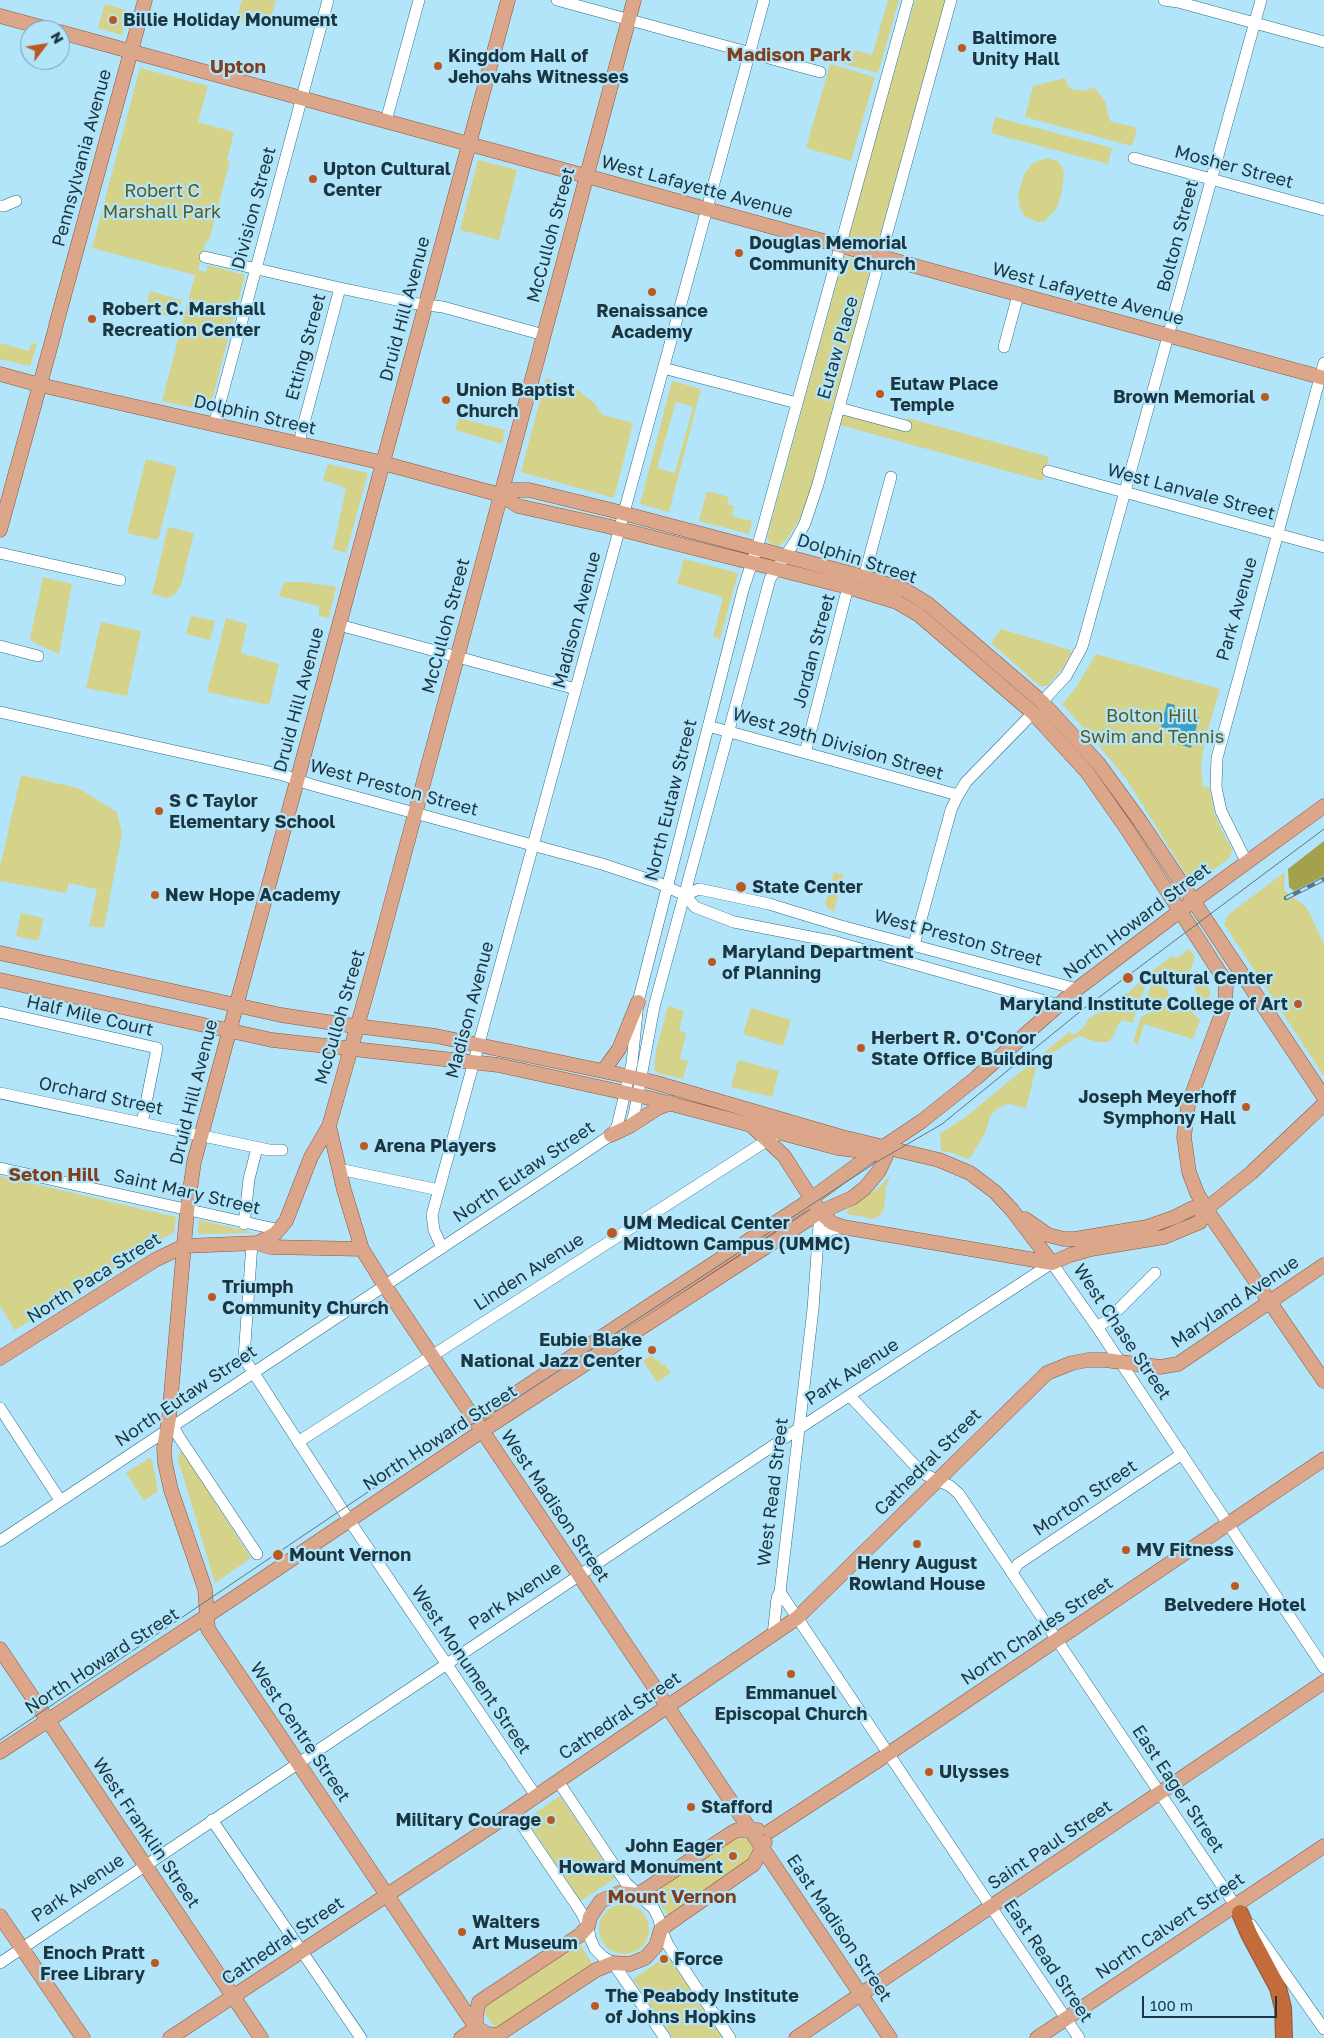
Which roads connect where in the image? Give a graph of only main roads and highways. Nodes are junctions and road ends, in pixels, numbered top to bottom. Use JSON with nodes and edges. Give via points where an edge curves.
{"nodes":[{"id":1,"x":144,"y":0,"type":"edge"},
{"id":2,"x":508,"y":0,"type":"edge"},
{"id":3,"x":634,"y":0,"type":"edge"},
{"id":4,"x":0,"y":16,"type":"edge"},
{"id":5,"x":20,"y":21,"type":"edge"},
{"id":6,"x":70,"y":35,"type":"edge"},
{"id":7,"x":131,"y":51,"type":"junction"},
{"id":8,"x":469,"y":144,"type":"junction"},
{"id":9,"x":587,"y":176,"type":"junction"},
{"id":10,"x":0,"y":374,"type":"edge"},
{"id":11,"x":1322,"y":378,"type":"edge"},
{"id":12,"x":40,"y":385,"type":"junction"},
{"id":13,"x":383,"y":463,"type":"junction"},
{"id":14,"x":501,"y":495,"type":"junction"},
{"id":15,"x":0,"y":530,"type":"edge"},
{"id":16,"x":1038,"y":708,"type":"junction"},
{"id":17,"x":1324,"y":806,"type":"edge"},
{"id":18,"x":1194,"y":901,"type":"junction"},
{"id":19,"x":1180,"y":911,"type":"junction"},
{"id":20,"x":0,"y":954,"type":"edge"},
{"id":21,"x":0,"y":980,"type":"edge"},
{"id":22,"x":638,"y":1002,"type":"road end"},
{"id":23,"x":236,"y":1005,"type":"junction"},
{"id":24,"x":358,"y":1027,"type":"junction"},
{"id":25,"x":229,"y":1031,"type":"junction"},
{"id":26,"x":351,"y":1050,"type":"junction"},
{"id":27,"x":603,"y":1071,"type":"junction"},
{"id":28,"x":1324,"y":1096,"type":"edge"},
{"id":29,"x":671,"y":1103,"type":"junction"},
{"id":30,"x":1324,"y":1104,"type":"edge"},
{"id":31,"x":330,"y":1126,"type":"junction"},
{"id":32,"x":610,"y":1135,"type":"road end"},
{"id":33,"x":774,"y":1136,"type":"junction"},
{"id":34,"x":885,"y":1148,"type":"junction"},
{"id":35,"x":812,"y":1198,"type":"junction"},
{"id":36,"x":1206,"y":1208,"type":"junction"},
{"id":37,"x":1012,"y":1210,"type":"junction"},
{"id":38,"x":820,"y":1212,"type":"junction"},
{"id":39,"x":255,"y":1243,"type":"junction"},
{"id":40,"x":184,"y":1246,"type":"junction"},
{"id":41,"x":362,"y":1248,"type":"junction"},
{"id":42,"x":1052,"y":1263,"type":"junction"},
{"id":43,"x":1324,"y":1265,"type":"edge"},
{"id":44,"x":1270,"y":1301,"type":"junction"},
{"id":45,"x":0,"y":1358,"type":"edge"},
{"id":46,"x":1047,"y":1373,"type":"joint"},
{"id":47,"x":1324,"y":1381,"type":"edge"},
{"id":48,"x":473,"y":1418,"type":"junction"},
{"id":49,"x":170,"y":1425,"type":"joint"},
{"id":50,"x":482,"y":1431,"type":"junction"},
{"id":51,"x":1324,"y":1459,"type":"edge"},
{"id":52,"x":207,"y":1615,"type":"junction"},
{"id":53,"x":0,"y":1649,"type":"edge"},
{"id":54,"x":1324,"y":1682,"type":"edge"},
{"id":55,"x":668,"y":1706,"type":"junction"},
{"id":56,"x":48,"y":1720,"type":"junction"},
{"id":57,"x":0,"y":1752,"type":"edge"},
{"id":58,"x":757,"y":1839,"type":"junction"},
{"id":59,"x":1324,"y":1846,"type":"edge"},
{"id":60,"x":386,"y":1895,"type":"junction"},
{"id":61,"x":1237,"y":1910,"type":"junction"},
{"id":62,"x":0,"y":1916,"type":"edge"},
{"id":63,"x":860,"y":1994,"type":"junction"},
{"id":64,"x":232,"y":1996,"type":"junction"},
{"id":65,"x":480,"y":2033,"type":"edge"},
{"id":66,"x":82,"y":2038,"type":"edge"},
{"id":67,"x":170,"y":2038,"type":"edge"},
{"id":68,"x":261,"y":2038,"type":"edge"},
{"id":69,"x":461,"y":2038,"type":"edge"},
{"id":70,"x":796,"y":2038,"type":"edge"},
{"id":71,"x":890,"y":2038,"type":"edge"},
{"id":72,"x":1037,"y":2038,"type":"edge"},
{"id":73,"x":1284,"y":2038,"type":"edge"}],
"edges":[{"from":1,"to":7,"type":"main road","name":"Pennsylvania Avenue"},
{"from":2,"to":8,"type":"main road","name":"Druid Hill Avenue"},
{"from":3,"to":9,"type":"main road","name":"McCulloh Street"},
{"from":4,"to":5,"type":"main road"},
{"from":6,"to":7,"type":"main road","name":"West Lafayette Avenue"},
{"from":7,"to":8,"type":"main road","name":"West Lafayette Avenue"},
{"from":7,"to":12,"type":"main road","name":"Pennsylvania Avenue"},
{"from":8,"to":9,"type":"main road","name":"West Lafayette Avenue"},
{"from":8,"to":13,"type":"main road","name":"Druid Hill Avenue"},
{"from":9,"to":11,"type":"main road","name":"West Lafayette Avenue"},
{"from":9,"to":14,"type":"main road","name":"McCulloh Street"},
{"from":10,"to":12,"type":"main road","name":"Dolphin Street"},
{"from":12,"to":13,"type":"main road","name":"Dolphin Street"},
{"from":12,"to":15,"type":"main road","name":"Pennsylvania Avenue"},
{"from":13,"to":14,"type":"main road","name":"Dolphin Street"},
{"from":13,"to":23,"type":"main road","name":"Druid Hill Avenue"},
{"from":14,"to":16,"type":"main road","name":"Dolphin Street","via":[[518,506],[753,562],[897,602],[920,615]]},
{"from":14,"to":16,"type":"main road","name":"Dolphin Street","via":[[513,490],[530,490],[905,590],[928,604]]},
{"from":14,"to":24,"type":"main road","name":"McCulloh Street"},
{"from":16,"to":18,"type":"main road","name":"Dolphin Street","via":[[1098,764]]},
{"from":16,"to":19,"type":"main road","name":"Dolphin Street","via":[[1127,829]]},
{"from":17,"to":18,"type":"main road","name":"North Howard Street"},
{"from":18,"to":19,"type":"main road","name":"North Howard Street"},
{"from":18,"to":28,"type":"main road"},
{"from":19,"to":34,"type":"main road","name":"North Howard Street","via":[[1077,989],[976,1078]]},
{"from":19,"to":36,"type":"main road","via":[[1226,985],[1225,1006],[1192,1091],[1184,1126],[1189,1172]]},
{"from":20,"to":23,"type":"main road"},
{"from":21,"to":25,"type":"main road"},
{"from":22,"to":27,"type":"main road","via":[[620,1050]]},
{"from":23,"to":24,"type":"main road"},
{"from":23,"to":25,"type":"main road","name":"Druid Hill Avenue"},
{"from":24,"to":26,"type":"main road","name":"McCulloh Street"},
{"from":24,"to":27,"type":"main road","via":[[436,1036]]},
{"from":25,"to":26,"type":"main road"},
{"from":25,"to":40,"type":"main road","name":"Druid Hill Avenue","via":[[194,1162]]},
{"from":26,"to":29,"type":"main road","via":[[474,1061]]},
{"from":26,"to":31,"type":"main road","name":"McCulloh Street"},
{"from":27,"to":34,"type":"main road"},
{"from":29,"to":32,"type":"main road"},
{"from":29,"to":33,"type":"main road","via":[[741,1121]]},
{"from":30,"to":36,"type":"main road","via":[[1251,1173]]},
{"from":31,"to":39,"type":"main road","name":"McCulloh Street","via":[[311,1157],[286,1221],[270,1238]]},
{"from":31,"to":41,"type":"main road","name":"West Madison Street"},
{"from":33,"to":34,"type":"main road","via":[[854,1150]]},
{"from":33,"to":35,"type":"main road"},
{"from":34,"to":35,"type":"main road","name":"North Howard Street"},
{"from":34,"to":37,"type":"main road","via":[[939,1160],[970,1172]]},
{"from":34,"to":38,"type":"main road","name":"North Howard Street","via":[[884,1163],[865,1188],[852,1198]]},
{"from":35,"to":38,"type":"main road"},
{"from":35,"to":48,"type":"main road","name":"North Howard Street","via":[[498,1405]]},
{"from":36,"to":37,"type":"main road","via":[[1193,1208],[1147,1227],[1064,1239],[1043,1232]]},
{"from":36,"to":42,"type":"main road","via":[[1200,1222],[1172,1235],[1091,1249]]},
{"from":36,"to":44,"type":"main road"},
{"from":37,"to":42,"type":"main road"},
{"from":38,"to":42,"type":"main road","name":"West Chase Street","via":[[836,1229]]},
{"from":38,"to":50,"type":"main road","name":"North Howard Street"},
{"from":39,"to":40,"type":"main road","name":"North Paca Street"},
{"from":39,"to":41,"type":"main road","name":"North Paca Street","via":[[270,1247]]},
{"from":40,"to":45,"type":"main road","name":"North Paca Street","via":[[156,1260]]},
{"from":40,"to":49,"type":"main road","name":"Druid Hill Avenue"},
{"from":41,"to":48,"type":"main road","name":"West Madison Street"},
{"from":43,"to":44,"type":"main road","name":"Maryland Avenue"},
{"from":44,"to":46,"type":"main road","name":"Maryland Avenue","via":[[1178,1364],[1160,1367],[1080,1361]]},
{"from":44,"to":47,"type":"main road"},
{"from":46,"to":55,"type":"main road","name":"Cathedral Street","via":[[797,1618]]},
{"from":48,"to":50,"type":"main road","name":"West Madison Street"},
{"from":49,"to":52,"type":"main road","name":"West Centre Street","via":[[164,1448],[167,1472],[205,1589]]},
{"from":50,"to":52,"type":"main road","name":"North Howard Street"},
{"from":50,"to":55,"type":"main road","name":"West Madison Street"},
{"from":51,"to":58,"type":"main road","name":"North Charles Street"},
{"from":52,"to":56,"type":"main road","name":"North Howard Street"},
{"from":52,"to":60,"type":"main road","name":"West Centre Street","via":[[208,1629]]},
{"from":53,"to":56,"type":"main road","name":"West Franklin Street"},
{"from":54,"to":63,"type":"main road","name":"Saint Paul Street"},
{"from":55,"to":58,"type":"main road","name":"West Madison Street"},
{"from":55,"to":60,"type":"main road","name":"Cathedral Street"},
{"from":56,"to":57,"type":"main road","name":"North Howard Street"},
{"from":56,"to":64,"type":"main road","name":"West Franklin Street"},
{"from":58,"to":63,"type":"main road","name":"East Madison Street"},
{"from":58,"to":65,"type":"main road","via":[[754,1864],[661,1929],[656,1946],[645,1958],[630,1964],[613,1963],[596,1970],[505,2032],[496,2036]]},
{"from":58,"to":65,"type":"main road","via":[[733,1832],[638,1895],[618,1893],[601,1901],[580,1936],[480,2002],[475,2018]]},
{"from":59,"to":61,"type":"main road","name":"North Calvert Street"},
{"from":60,"to":64,"type":"main road","name":"Cathedral Street"},
{"from":60,"to":65,"type":"main road","name":"West Centre Street"},
{"from":61,"to":72,"type":"main road","name":"North Calvert Street"},
{"from":61,"to":73,"type":"highway","via":[[1275,1983],[1283,2008]]},
{"from":62,"to":66,"type":"main road"},
{"from":63,"to":70,"type":"main road","name":"Saint Paul Street"},
{"from":63,"to":71,"type":"main road","name":"East Madison Street"},
{"from":64,"to":67,"type":"main road","name":"Cathedral Street"},
{"from":64,"to":68,"type":"main road","name":"West Franklin Street"},
{"from":65,"to":69,"type":"main road"}]}
